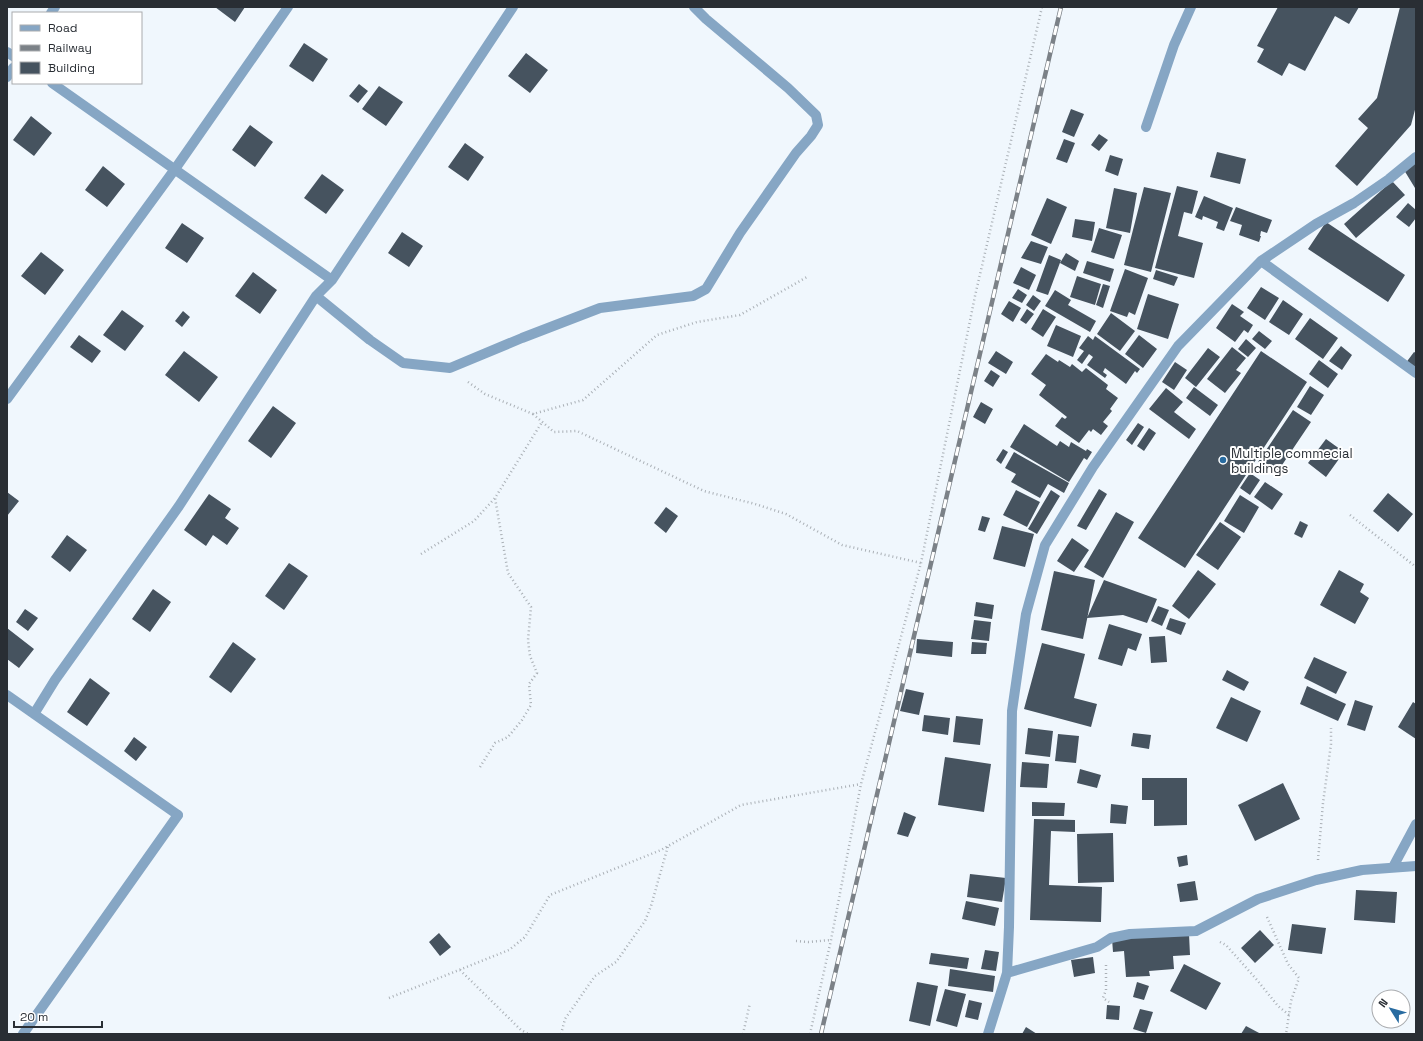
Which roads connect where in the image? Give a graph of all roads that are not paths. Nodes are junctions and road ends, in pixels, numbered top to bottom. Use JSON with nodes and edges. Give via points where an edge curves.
{"nodes":[{"id":1,"x":288,"y":7,"type":"edge"},
{"id":2,"x":513,"y":7,"type":"edge"},
{"id":3,"x":694,"y":7,"type":"edge"},
{"id":4,"x":1191,"y":7,"type":"edge"},
{"id":5,"x":53,"y":84,"type":"edge"},
{"id":6,"x":1146,"y":127,"type":"dead end"},
{"id":7,"x":1416,"y":157,"type":"edge"},
{"id":8,"x":175,"y":169,"type":"junction"},
{"id":9,"x":1261,"y":261,"type":"junction"},
{"id":10,"x":332,"y":280,"type":"junction"},
{"id":11,"x":316,"y":296,"type":"junction"},
{"id":12,"x":1416,"y":373,"type":"edge"},
{"id":13,"x":7,"y":399,"type":"edge"},
{"id":14,"x":7,"y":695,"type":"edge"},
{"id":15,"x":34,"y":714,"type":"junction"},
{"id":16,"x":1416,"y":824,"type":"edge"},
{"id":17,"x":1416,"y":866,"type":"edge"},
{"id":18,"x":1393,"y":867,"type":"junction"},
{"id":19,"x":1007,"y":973,"type":"junction"},
{"id":20,"x":23,"y":1034,"type":"edge"},
{"id":21,"x":988,"y":1034,"type":"edge"}],
"edges":[{"from":1,"to":8,"type":"street"},
{"from":2,"to":10,"type":"street"},
{"from":3,"to":11,"type":"street","via":[[788,88],[816,115],[818,125],[740,233],[706,289],[693,296],[600,308],[450,368],[403,363]]},
{"from":4,"to":6,"type":"street","via":[[1174,45]]},
{"from":5,"to":8,"type":"street"},
{"from":7,"to":9,"type":"street","via":[[1378,187]]},
{"from":8,"to":10,"type":"street"},
{"from":8,"to":13,"type":"street"},
{"from":9,"to":12,"type":"street"},
{"from":9,"to":19,"type":"street","via":[[1178,346],[1093,467],[1046,545],[1026,614],[1012,711]]},
{"from":10,"to":11,"type":"street"},
{"from":11,"to":15,"type":"street","via":[[180,506],[55,680]]},
{"from":14,"to":15,"type":"street"},
{"from":15,"to":20,"type":"street","via":[[178,815]]},
{"from":16,"to":18,"type":"street"},
{"from":17,"to":18,"type":"street"},
{"from":18,"to":19,"type":"street","via":[[1362,870],[1316,880],[1258,899],[1196,931],[1130,934],[1111,938],[1098,947]]},
{"from":19,"to":21,"type":"street"}]}
